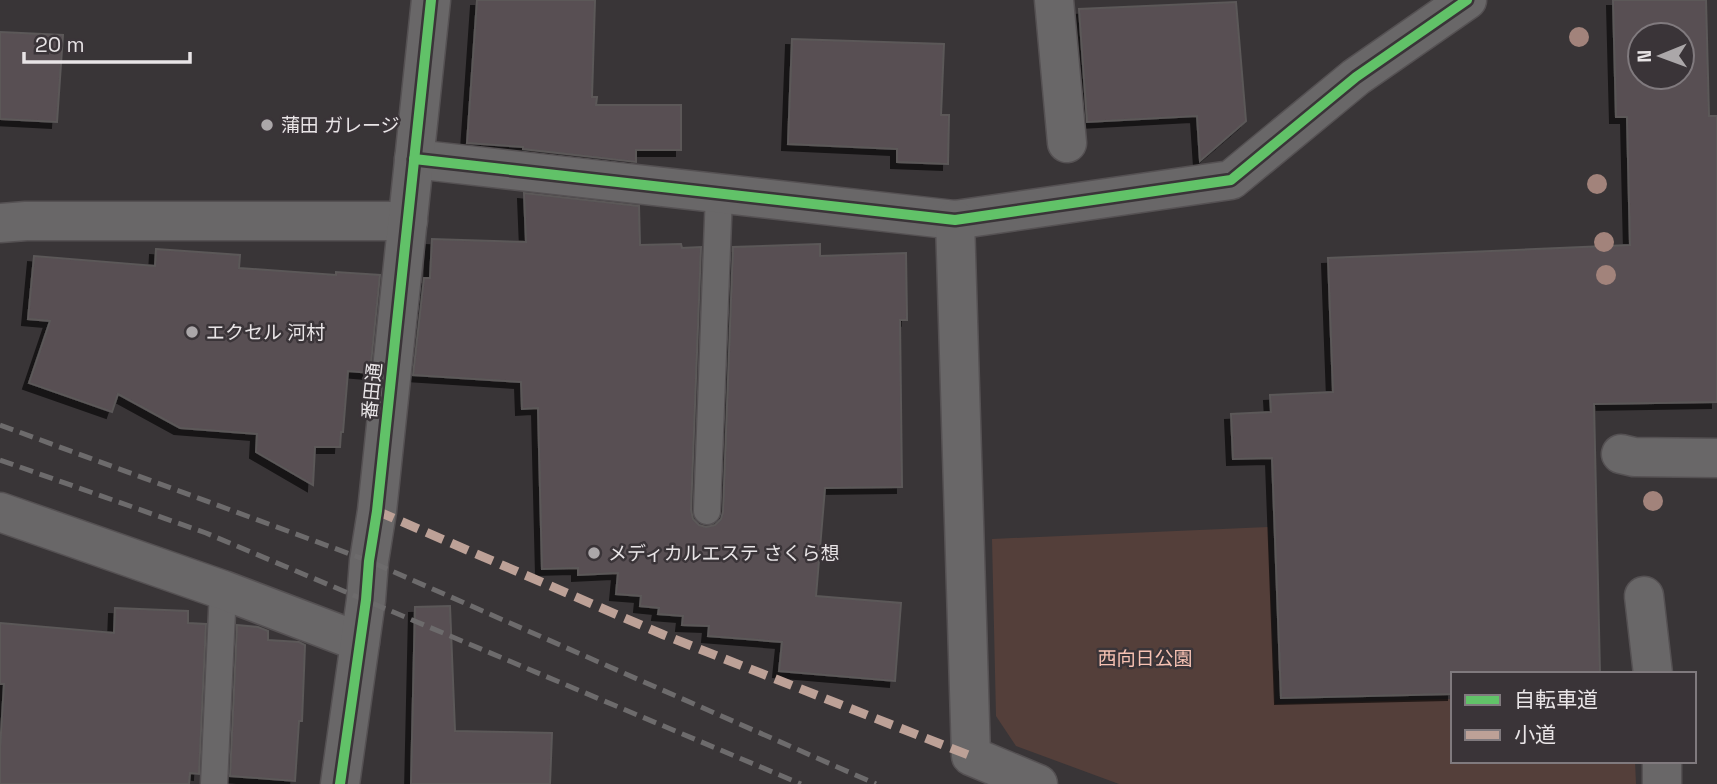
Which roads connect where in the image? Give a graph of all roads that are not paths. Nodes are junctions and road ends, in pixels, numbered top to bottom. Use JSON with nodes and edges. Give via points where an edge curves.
{"nodes":[{"id":1,"x":431,"y":0,"type":"edge"},
{"id":2,"x":1054,"y":0,"type":"edge"},
{"id":3,"x":1467,"y":0,"type":"edge"},
{"id":4,"x":1067,"y":143,"type":"dead end"},
{"id":5,"x":414,"y":159,"type":"junction"},
{"id":6,"x":719,"y":194,"type":"junction"},
{"id":7,"x":955,"y":220,"type":"junction"},
{"id":8,"x":408,"y":221,"type":"junction"},
{"id":9,"x":0,"y":223,"type":"edge"},
{"id":10,"x":1620,"y":454,"type":"dead end"},
{"id":11,"x":1717,"y":458,"type":"edge"},
{"id":12,"x":707,"y":511,"type":"dead end"},
{"id":13,"x":0,"y":512,"type":"edge"},
{"id":14,"x":223,"y":590,"type":"junction"},
{"id":15,"x":1644,"y":596,"type":"dead end"},
{"id":16,"x":360,"y":642,"type":"junction"},
{"id":17,"x":1653,"y":672,"type":"edge"},
{"id":18,"x":1662,"y":763,"type":"edge"},
{"id":19,"x":214,"y":784,"type":"edge"},
{"id":20,"x":341,"y":784,"type":"edge"},
{"id":21,"x":1038,"y":784,"type":"edge"},
{"id":22,"x":1662,"y":784,"type":"edge"}],
"edges":[{"from":1,"to":5,"type":"street","name":"番田通"},
{"from":2,"to":4,"type":"street"},
{"from":3,"to":7,"type":"street","via":[[1356,77],[1231,180]]},
{"from":5,"to":6,"type":"street"},
{"from":5,"to":8,"type":"street","name":"番田通"},
{"from":6,"to":7,"type":"street"},
{"from":6,"to":12,"type":"lane"},
{"from":7,"to":21,"type":"street","via":[[971,756]]},
{"from":8,"to":9,"type":"street"},
{"from":8,"to":16,"type":"street","name":"番田通"},
{"from":10,"to":11,"type":"street"},
{"from":13,"to":14,"type":"street"},
{"from":14,"to":16,"type":"street"},
{"from":14,"to":19,"type":"lane"},
{"from":15,"to":17,"type":"street"},
{"from":16,"to":20,"type":"street","name":"番田通"},
{"from":18,"to":22,"type":"street"}]}
